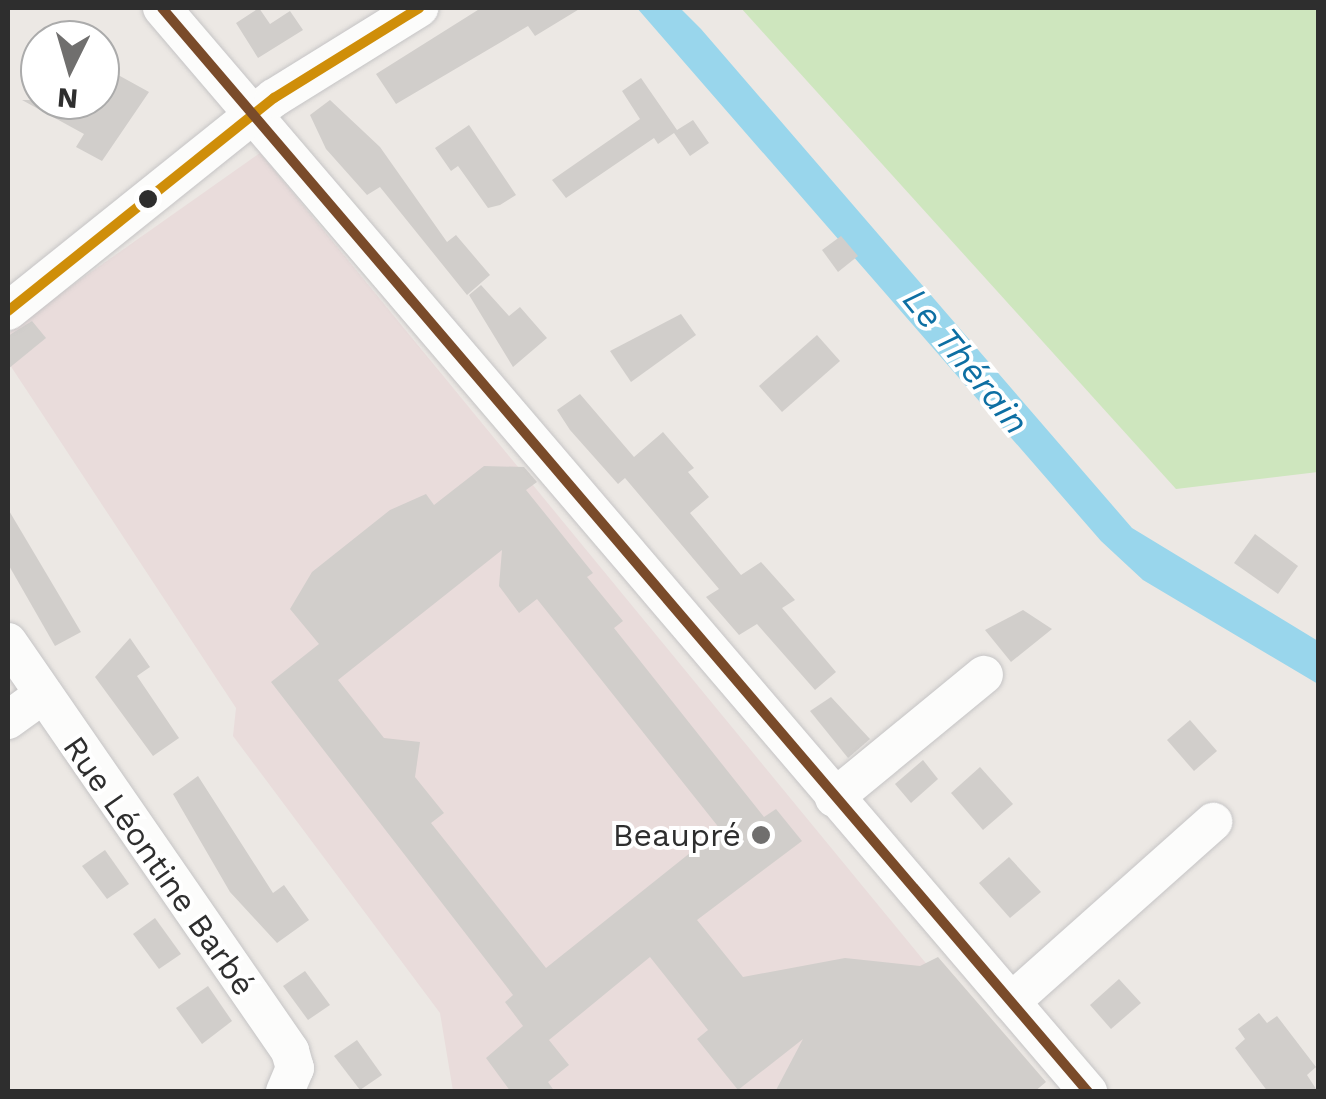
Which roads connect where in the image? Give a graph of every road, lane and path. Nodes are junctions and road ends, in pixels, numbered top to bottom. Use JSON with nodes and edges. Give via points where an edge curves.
{"nodes":[{"id":1,"x":162,"y":8,"type":"edge"},
{"id":2,"x":419,"y":8,"type":"edge"},
{"id":3,"x":253,"y":114,"type":"junction"},
{"id":4,"x":8,"y":312,"type":"edge"},
{"id":5,"x":8,"y":642,"type":"edge"},
{"id":6,"x":984,"y":675,"type":"dead end"},
{"id":7,"x":40,"y":698,"type":"junction"},
{"id":8,"x":8,"y":720,"type":"edge"},
{"id":9,"x":834,"y":798,"type":"junction"},
{"id":10,"x":1213,"y":822,"type":"dead end"},
{"id":11,"x":1011,"y":1002,"type":"junction"},
{"id":12,"x":285,"y":1092,"type":"edge"},
{"id":13,"x":1088,"y":1092,"type":"edge"}],
"edges":[{"from":1,"to":3,"type":"street"},
{"from":2,"to":3,"type":"street"},
{"from":3,"to":4,"type":"street"},
{"from":3,"to":9,"type":"street"},
{"from":5,"to":7,"type":"street","name":"Rue Léontine Barbé"},
{"from":6,"to":9,"type":"street"},
{"from":7,"to":8,"type":"street"},
{"from":7,"to":12,"type":"street","name":"Rue Léontine Barbé","via":[[290,1050],[295,1068]]},
{"from":9,"to":11,"type":"street"},
{"from":10,"to":11,"type":"street"},
{"from":11,"to":13,"type":"street"}]}
